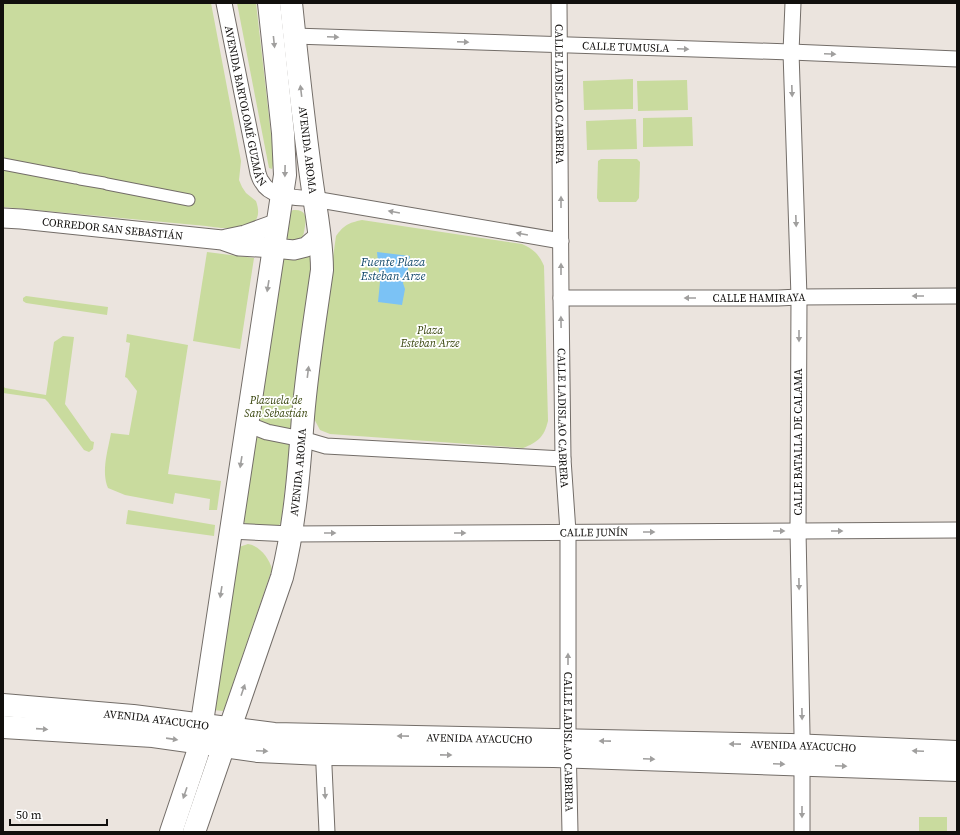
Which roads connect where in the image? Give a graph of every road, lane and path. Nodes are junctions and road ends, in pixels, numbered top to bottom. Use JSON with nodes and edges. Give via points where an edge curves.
{"nodes":[{"id":1,"x":224,"y":3,"type":"edge"},
{"id":2,"x":269,"y":3,"type":"edge"},
{"id":3,"x":290,"y":3,"type":"edge"},
{"id":4,"x":559,"y":3,"type":"edge"},
{"id":5,"x":793,"y":3,"type":"edge"},
{"id":6,"x":294,"y":36,"type":"junction"},
{"id":7,"x":560,"y":45,"type":"junction"},
{"id":8,"x":791,"y":52,"type":"junction"},
{"id":9,"x":957,"y":59,"type":"edge"},
{"id":10,"x":3,"y":164,"type":"edge"},
{"id":11,"x":283,"y":195,"type":"junction"},
{"id":12,"x":314,"y":199,"type":"junction"},
{"id":13,"x":189,"y":200,"type":"dead end"},
{"id":14,"x":3,"y":218,"type":"edge"},
{"id":15,"x":278,"y":223,"type":"junction"},
{"id":16,"x":320,"y":235,"type":"junction"},
{"id":17,"x":222,"y":240,"type":"junction"},
{"id":18,"x":561,"y":240,"type":"junction"},
{"id":19,"x":274,"y":248,"type":"junction"},
{"id":20,"x":957,"y":296,"type":"edge"},
{"id":21,"x":799,"y":297,"type":"junction"},
{"id":22,"x":561,"y":298,"type":"junction"},
{"id":23,"x":247,"y":424,"type":"junction"},
{"id":24,"x":302,"y":439,"type":"junction"},
{"id":25,"x":563,"y":459,"type":"junction"},
{"id":26,"x":957,"y":530,"type":"edge"},
{"id":27,"x":230,"y":531,"type":"junction"},
{"id":28,"x":798,"y":531,"type":"junction"},
{"id":29,"x":568,"y":532,"type":"junction"},
{"id":30,"x":291,"y":534,"type":"junction"},
{"id":31,"x":3,"y":705,"type":"edge"},
{"id":32,"x":3,"y":727,"type":"edge"},
{"id":33,"x":200,"y":733,"type":"junction"},
{"id":34,"x":227,"y":737,"type":"junction"},
{"id":35,"x":322,"y":744,"type":"junction"},
{"id":36,"x":568,"y":748,"type":"junction"},
{"id":37,"x":957,"y":752,"type":"edge"},
{"id":38,"x":802,"y":755,"type":"junction"},
{"id":39,"x":957,"y":770,"type":"edge"},
{"id":40,"x":171,"y":832,"type":"edge"},
{"id":41,"x":194,"y":832,"type":"edge"},
{"id":42,"x":327,"y":832,"type":"edge"},
{"id":43,"x":570,"y":832,"type":"edge"},
{"id":44,"x":802,"y":832,"type":"edge"}],
"edges":[{"from":1,"to":11,"type":"street","name":"AVENIDA BARTOLOMÉ GUZMÁN","via":[[258,173],[262,183],[272,192]]},
{"from":2,"to":11,"type":"main road","name":"AVENIDA AROMA","one_way":true,"via":[[285,151]]},
{"from":3,"to":6,"type":"main road","name":"AVENIDA AROMA"},
{"from":4,"to":7,"type":"street","name":"CALLE LADISLAO CABRERA"},
{"from":5,"to":8,"type":"street","name":"CALLE BATALLA DE CALAMA"},
{"from":6,"to":7,"type":"street","name":"CALLE TUMUSLA","one_way":true},
{"from":12,"to":6,"type":"main road","name":"AVENIDA AROMA","one_way":true},
{"from":7,"to":8,"type":"street","name":"CALLE TUMUSLA","one_way":true},
{"from":18,"to":7,"type":"street","name":"CALLE LADISLAO CABRERA","one_way":true},
{"from":8,"to":9,"type":"street","name":"CALLE TUMUSLA","one_way":true},
{"from":8,"to":21,"type":"street","name":"CALLE BATALLA DE CALAMA","one_way":true},
{"from":10,"to":13,"type":"street"},
{"from":11,"to":12,"type":"street"},
{"from":11,"to":15,"type":"main road","name":"AVENIDA AROMA"},
{"from":12,"to":16,"type":"main road","name":"AVENIDA AROMA"},
{"from":18,"to":12,"type":"street","one_way":true},
{"from":14,"to":17,"type":"street","name":"CORREDOR SAN SEBASTIÁN"},
{"from":15,"to":17,"type":"street","name":"CORREDOR SAN SEBASTIÁN"},
{"from":15,"to":19,"type":"main road","name":"AVENIDA AROMA"},
{"from":16,"to":19,"type":"street","name":"CORREDOR SAN SEBASTIÁN","via":[[300,250]]},
{"from":24,"to":16,"type":"main road","name":"AVENIDA AROMA","one_way":true,"via":[[322,270]]},
{"from":17,"to":19,"type":"street","name":"CORREDOR SAN SEBASTIÁN","via":[[239,246]]},
{"from":22,"to":18,"type":"street","name":"CALLE LADISLAO CABRERA","one_way":true},
{"from":19,"to":23,"type":"main road","name":"AVENIDA AROMA","one_way":true},
{"from":20,"to":21,"type":"street","name":"CALLE HAMIRAYA","one_way":true},
{"from":21,"to":22,"type":"street","name":"CALLE HAMIRAYA","one_way":true},
{"from":21,"to":28,"type":"street","name":"CALLE BATALLA DE CALAMA","one_way":true},
{"from":25,"to":22,"type":"street","name":"CALLE LADISLAO CABRERA","one_way":true},
{"from":23,"to":24,"type":"street","via":[[267,432]]},
{"from":23,"to":27,"type":"main road","name":"AVENIDA AROMA","one_way":true},
{"from":24,"to":25,"type":"street","via":[[326,446]]},
{"from":24,"to":30,"type":"main road","name":"AVENIDA AROMA"},
{"from":25,"to":29,"type":"street","name":"CALLE LADISLAO CABRERA"},
{"from":28,"to":26,"type":"street","name":"CALLE JUNÍN","one_way":true},
{"from":27,"to":30,"type":"street","name":"CALLE JUNÍN"},
{"from":27,"to":33,"type":"main road","name":"AVENIDA AROMA","one_way":true},
{"from":29,"to":28,"type":"street","name":"CALLE JUNÍN","one_way":true},
{"from":28,"to":38,"type":"street","name":"CALLE BATALLA DE CALAMA","one_way":true},
{"from":30,"to":29,"type":"street","name":"CALLE JUNÍN","one_way":true},
{"from":36,"to":29,"type":"street","name":"CALLE LADISLAO CABRERA","one_way":true},
{"from":34,"to":30,"type":"main road","name":"AVENIDA AROMA","one_way":true,"via":[[282,577]]},
{"from":31,"to":33,"type":"main road","name":"AVENIDA AYACUCHO","via":[[133,716]]},
{"from":32,"to":33,"type":"main road","name":"AVENIDA AYACUCHO","one_way":true,"via":[[153,736]]},
{"from":33,"to":34,"type":"main road","name":"AVENIDA AYACUCHO"},
{"from":33,"to":40,"type":"main road","name":"AVENIDA AROMA","one_way":true,"via":[[196,759]]},
{"from":34,"to":35,"type":"main road","name":"AVENIDA AYACUCHO","via":[[274,734]]},
{"from":34,"to":41,"type":"main road","name":"AVENIDA AROMA"},
{"from":35,"to":36,"type":"main road","name":"AVENIDA AYACUCHO"},
{"from":35,"to":42,"type":"street","one_way":true},
{"from":36,"to":38,"type":"main road","name":"AVENIDA AYACUCHO"},
{"from":36,"to":43,"type":"street","name":"CALLE LADISLAO CABRERA"},
{"from":37,"to":38,"type":"main road","name":"AVENIDA AYACUCHO","one_way":true},
{"from":38,"to":39,"type":"main road","name":"AVENIDA AYACUCHO","one_way":true},
{"from":38,"to":44,"type":"street","name":"CALLE BATALLA DE CALAMA","one_way":true}]}
